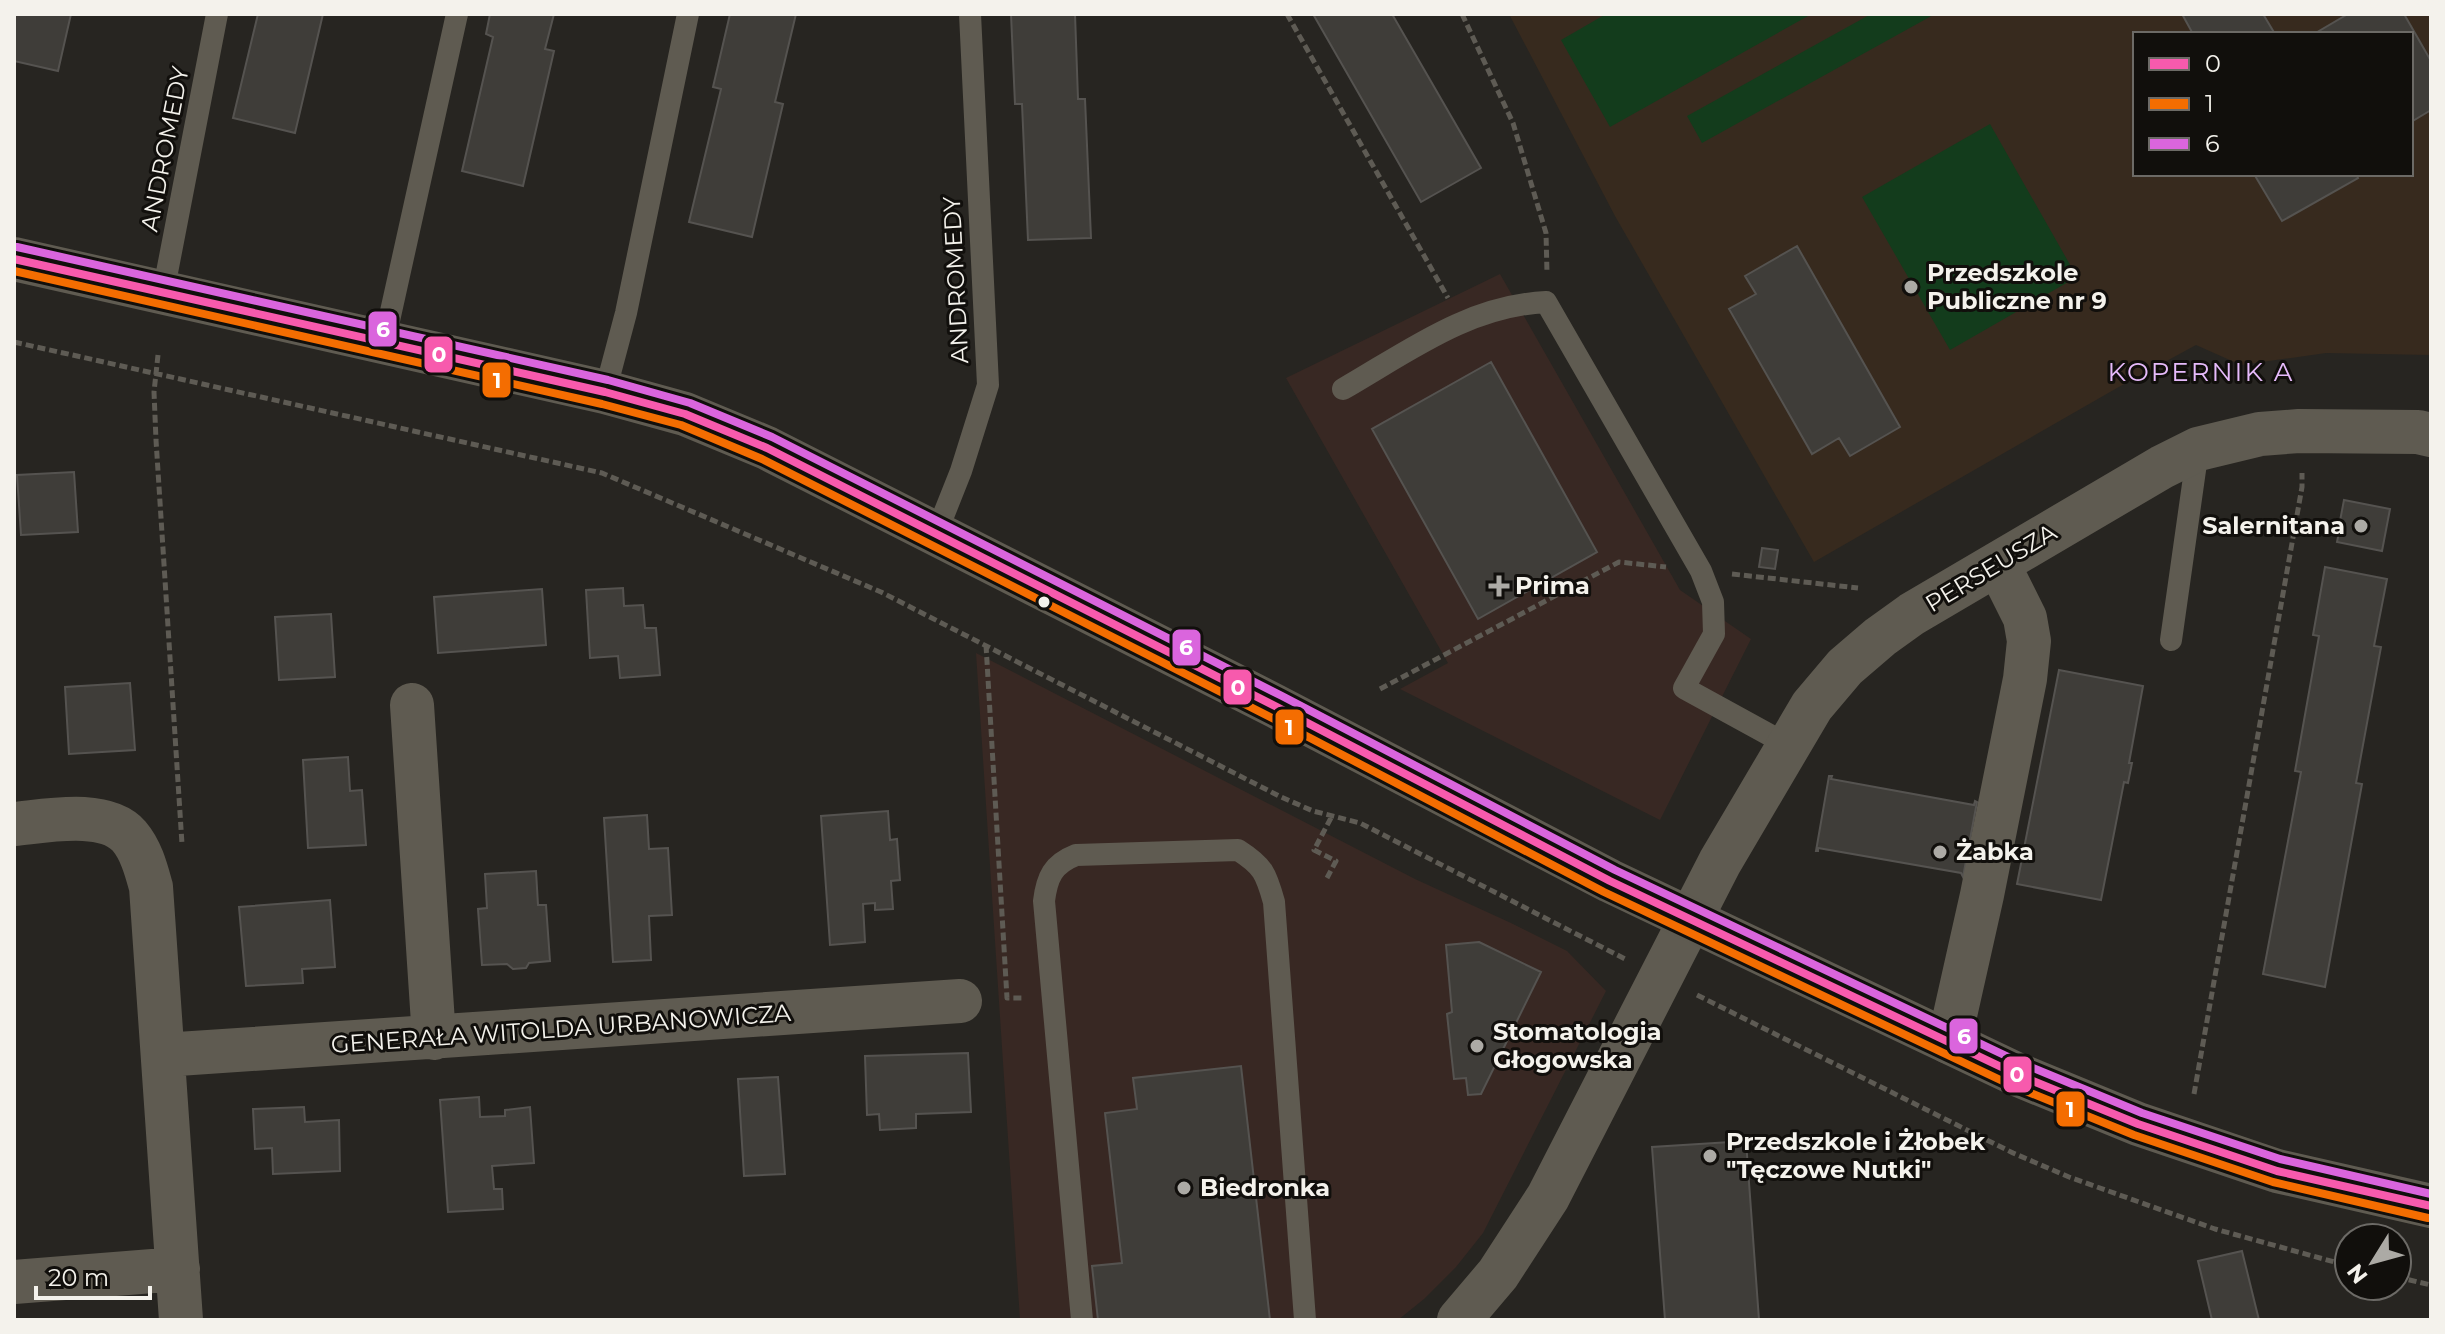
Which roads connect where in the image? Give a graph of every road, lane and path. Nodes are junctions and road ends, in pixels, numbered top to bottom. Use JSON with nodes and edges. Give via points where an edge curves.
{"nodes":[{"id":1,"x":217,"y":14,"type":"edge"},
{"id":2,"x":457,"y":14,"type":"edge"},
{"id":3,"x":688,"y":14,"type":"edge"},
{"id":4,"x":970,"y":14,"type":"edge"},
{"id":5,"x":1287,"y":14,"type":"edge"},
{"id":6,"x":1462,"y":14,"type":"edge"},
{"id":7,"x":14,"y":259,"type":"edge"},
{"id":8,"x":163,"y":293,"type":"junction"},
{"id":9,"x":1546,"y":302,"type":"junction"},
{"id":10,"x":1461,"y":321,"type":"junction"},
{"id":11,"x":14,"y":342,"type":"edge"},
{"id":12,"x":384,"y":343,"type":"junction"},
{"id":13,"x":158,"y":355,"type":"dead end"},
{"id":14,"x":156,"y":372,"type":"junction"},
{"id":15,"x":1343,"y":389,"type":"dead end"},
{"id":16,"x":605,"y":392,"type":"junction"},
{"id":17,"x":2299,"y":431,"type":"junction"},
{"id":18,"x":2431,"y":435,"type":"edge"},
{"id":19,"x":2198,"y":449,"type":"junction"},
{"id":20,"x":936,"y":534,"type":"junction"},
{"id":21,"x":1998,"y":564,"type":"junction"},
{"id":22,"x":1701,"y":571,"type":"junction"},
{"id":23,"x":1858,"y":588,"type":"dead end"},
{"id":24,"x":2171,"y":640,"type":"dead end"},
{"id":25,"x":986,"y":645,"type":"junction"},
{"id":26,"x":1380,"y":689,"type":"dead end"},
{"id":27,"x":412,"y":705,"type":"dead end"},
{"id":28,"x":1788,"y":745,"type":"junction"},
{"id":29,"x":1332,"y":816,"type":"junction"},
{"id":30,"x":14,"y":824,"type":"edge"},
{"id":31,"x":183,"y":848,"type":"dead end"},
{"id":32,"x":1327,"y":878,"type":"dead end"},
{"id":33,"x":1691,"y":919,"type":"junction"},
{"id":34,"x":1639,"y":966,"type":"dead end"},
{"id":35,"x":1687,"y":990,"type":"dead end"},
{"id":36,"x":1053,"y":997,"type":"junction"},
{"id":37,"x":960,"y":1001,"type":"dead end"},
{"id":38,"x":434,"y":1038,"type":"junction"},
{"id":39,"x":1949,"y":1042,"type":"junction"},
{"id":40,"x":163,"y":1055,"type":"junction"},
{"id":41,"x":2194,"y":1094,"type":"dead end"},
{"id":42,"x":2431,"y":1206,"type":"edge"},
{"id":43,"x":2333,"y":1262,"type":"edge"},
{"id":44,"x":178,"y":1269,"type":"junction"},
{"id":45,"x":14,"y":1282,"type":"edge"},
{"id":46,"x":181,"y":1320,"type":"edge"},
{"id":47,"x":1082,"y":1320,"type":"edge"},
{"id":48,"x":1305,"y":1320,"type":"edge"},
{"id":49,"x":1459,"y":1320,"type":"edge"}],
"edges":[{"from":1,"to":8,"type":"lane","name":"ANDROMEDY"},
{"from":2,"to":12,"type":"lane"},
{"from":3,"to":16,"type":"lane"},
{"from":4,"to":20,"type":"lane","name":"ANDROMEDY","via":[[988,385]]},
{"from":5,"to":10,"type":"path"},
{"from":6,"to":9,"type":"path","via":[[1513,123],[1536,196],[1546,233]]},
{"from":7,"to":8,"type":"street"},
{"from":8,"to":12,"type":"street"},
{"from":9,"to":10,"type":"lane","via":[[1504,307]]},
{"from":9,"to":22,"type":"lane"},
{"from":10,"to":15,"type":"lane"},
{"from":11,"to":14,"type":"path"},
{"from":12,"to":16,"type":"street"},
{"from":13,"to":14,"type":"path"},
{"from":14,"to":25,"type":"path","via":[[602,473],[838,573]]},
{"from":14,"to":31,"type":"path"},
{"from":16,"to":20,"type":"street","via":[[685,414],[767,448]]},
{"from":17,"to":18,"type":"street","name":"PERSEUSZA"},
{"from":17,"to":19,"type":"street","name":"PERSEUSZA"},
{"from":17,"to":41,"type":"path","via":[[2302,487]]},
{"from":19,"to":21,"type":"street","name":"PERSEUSZA"},
{"from":19,"to":24,"type":"lane"},
{"from":20,"to":33,"type":"street"},
{"from":21,"to":28,"type":"street","name":"PERSEUSZA","via":[[1912,614],[1845,667]]},
{"from":21,"to":39,"type":"street","via":[[2025,618],[2029,641]]},
{"from":22,"to":23,"type":"path"},
{"from":22,"to":26,"type":"path","via":[[1619,562]]},
{"from":22,"to":28,"type":"lane","via":[[1713,602],[1714,634],[1684,688]]},
{"from":25,"to":29,"type":"path","via":[[1281,797]]},
{"from":25,"to":36,"type":"path","via":[[1007,998]]},
{"from":27,"to":38,"type":"street"},
{"from":28,"to":33,"type":"street","name":"PERSEUSZA"},
{"from":29,"to":32,"type":"path","via":[[1314,850],[1336,861]]},
{"from":29,"to":34,"type":"path","via":[[1360,823]]},
{"from":30,"to":40,"type":"street","via":[[95,820],[112,823],[128,835],[151,887]]},
{"from":33,"to":39,"type":"street"},
{"from":33,"to":49,"type":"street","name":"PERSEUSZA","via":[[1548,1197],[1498,1274]]},
{"from":35,"to":43,"type":"path","via":[[2055,1171],[2215,1229]]},
{"from":36,"to":47,"type":"lane"},
{"from":36,"to":48,"type":"lane","via":[[1044,901],[1050,875],[1060,861],[1076,855],[1238,850],[1256,862],[1274,902]]},
{"from":37,"to":38,"type":"street","name":"GENERAŁA WITOLDA URBANOWICZA"},
{"from":38,"to":40,"type":"street","name":"GENERAŁA WITOLDA URBANOWICZA"},
{"from":39,"to":42,"type":"street","via":[[2138,1124],[2277,1171]]},
{"from":40,"to":44,"type":"street"},
{"from":44,"to":45,"type":"street"},
{"from":44,"to":46,"type":"street"}]}
